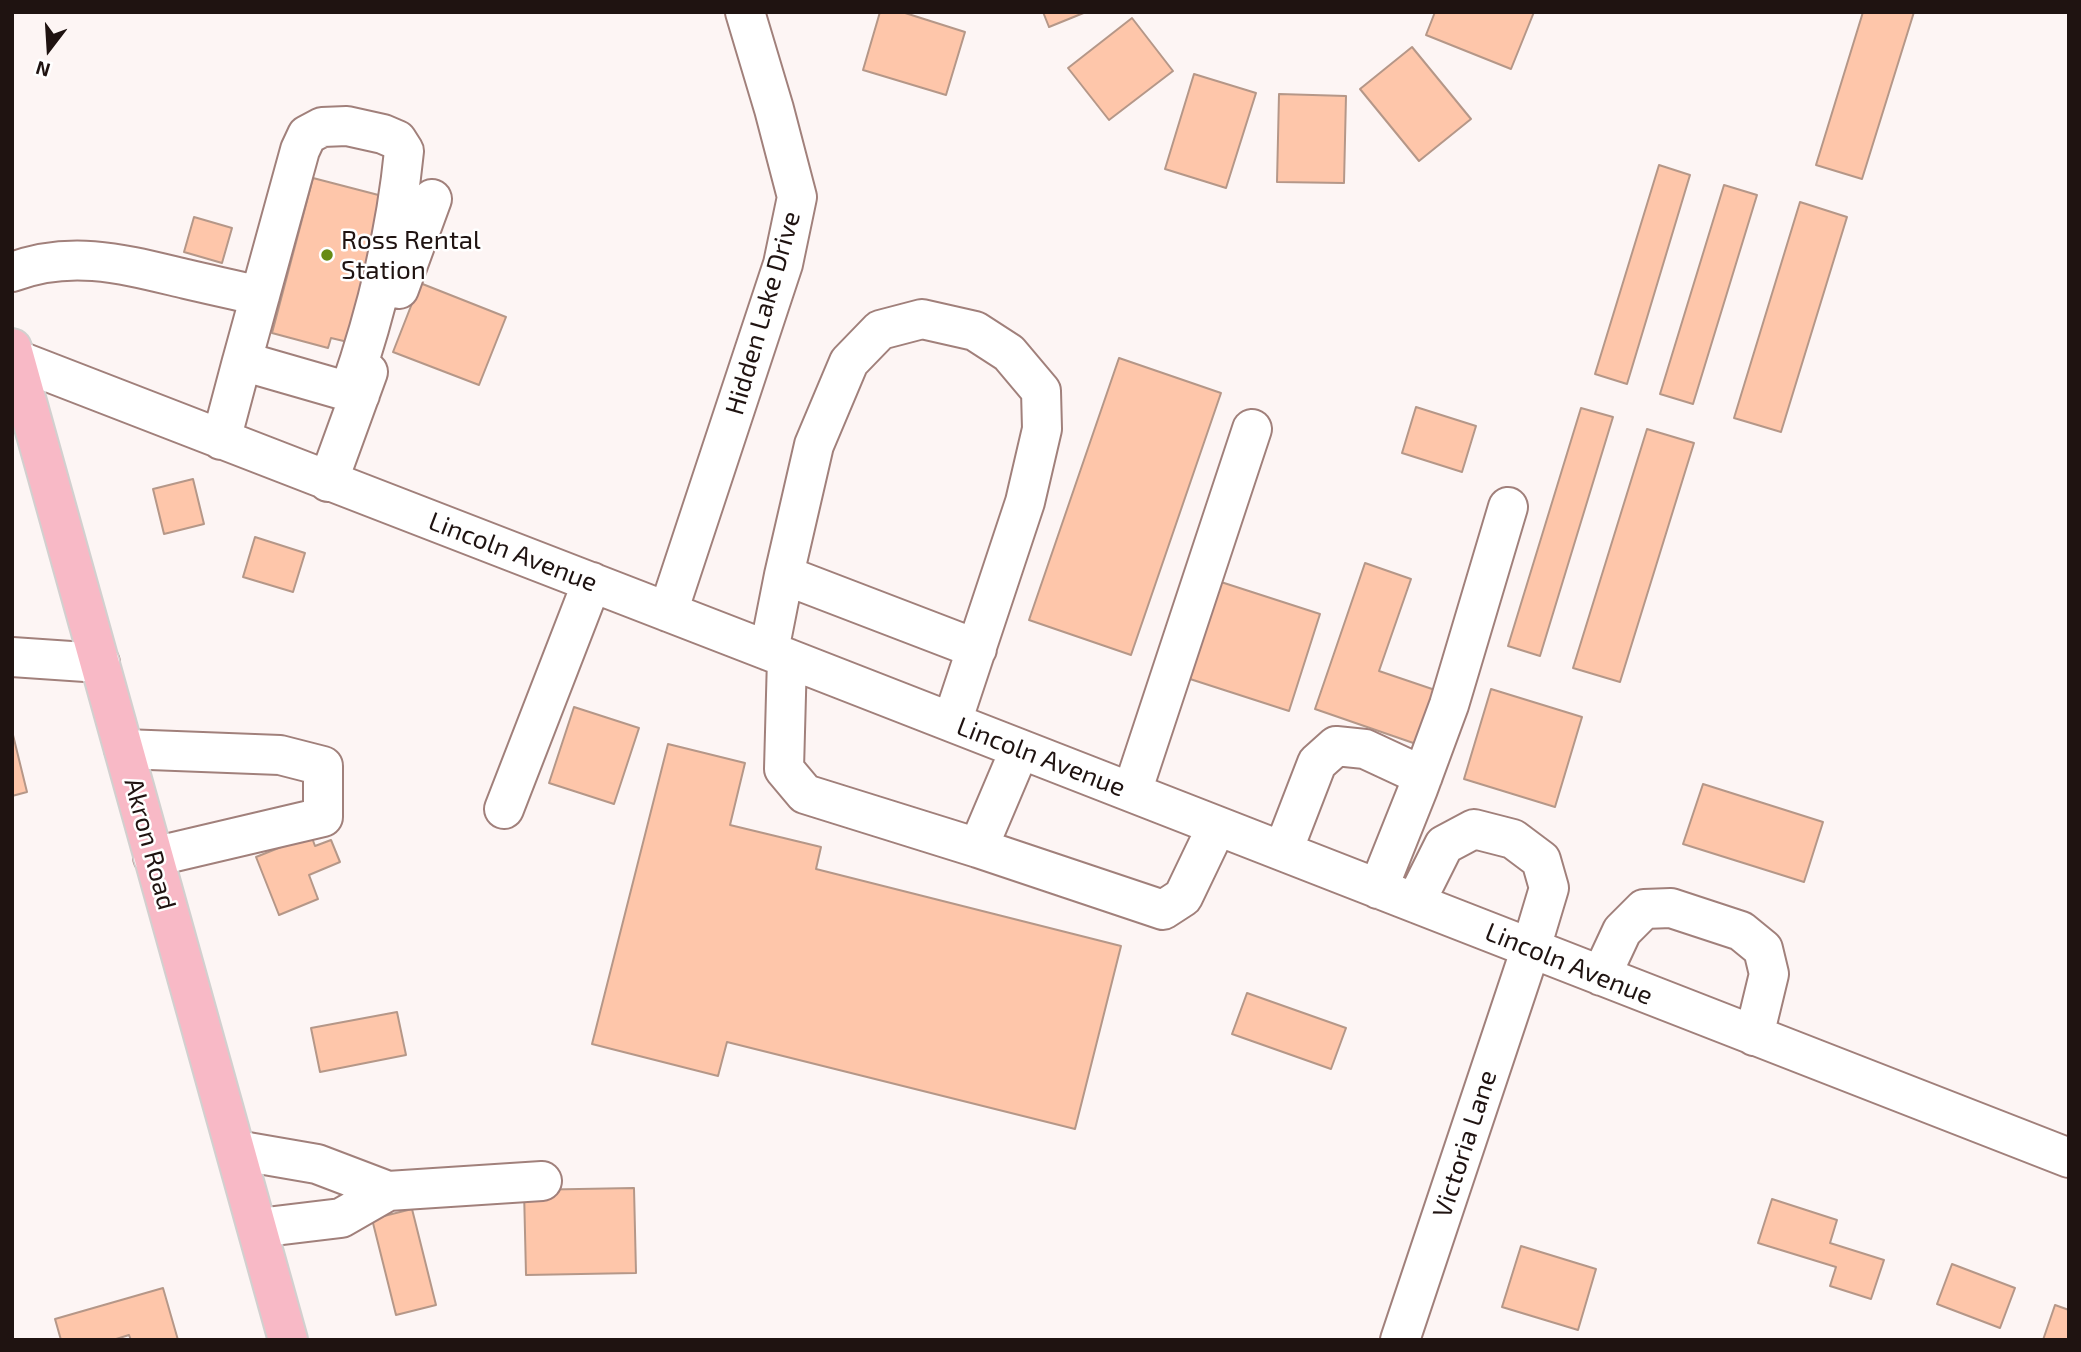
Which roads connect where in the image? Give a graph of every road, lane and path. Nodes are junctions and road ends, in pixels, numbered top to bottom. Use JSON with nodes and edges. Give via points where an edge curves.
{"nodes":[{"id":1,"x":745,"y":12,"type":"edge"},
{"id":2,"x":432,"y":199,"type":"dead end"},
{"id":3,"x":12,"y":272,"type":"edge"},
{"id":4,"x":260,"y":296,"type":"junction"},
{"id":5,"x":13,"y":355,"type":"edge"},
{"id":6,"x":242,"y":361,"type":"junction"},
{"id":7,"x":354,"y":393,"type":"junction"},
{"id":8,"x":1252,"y":429,"type":"dead end"},
{"id":9,"x":221,"y":440,"type":"junction"},
{"id":10,"x":328,"y":482,"type":"junction"},
{"id":11,"x":1508,"y":507,"type":"dead end"},
{"id":12,"x":784,"y":575,"type":"junction"},
{"id":13,"x":592,"y":582,"type":"junction"},
{"id":14,"x":668,"y":612,"type":"junction"},
{"id":15,"x":976,"y":649,"type":"junction"},
{"id":16,"x":778,"y":654,"type":"junction"},
{"id":17,"x":12,"y":657,"type":"edge"},
{"id":18,"x":100,"y":663,"type":"junction"},
{"id":19,"x":952,"y":722,"type":"junction"},
{"id":20,"x":124,"y":749,"type":"junction"},
{"id":21,"x":1020,"y":749,"type":"junction"},
{"id":22,"x":1423,"y":776,"type":"junction"},
{"id":23,"x":1132,"y":792,"type":"junction"},
{"id":24,"x":504,"y":808,"type":"dead end"},
{"id":25,"x":1217,"y":826,"type":"junction"},
{"id":26,"x":978,"y":848,"type":"junction"},
{"id":27,"x":1283,"y":851,"type":"junction"},
{"id":28,"x":153,"y":857,"type":"junction"},
{"id":29,"x":1378,"y":889,"type":"junction"},
{"id":30,"x":1415,"y":903,"type":"junction"},
{"id":31,"x":1531,"y":948,"type":"junction"},
{"id":32,"x":1601,"y":976,"type":"junction"},
{"id":33,"x":1754,"y":1036,"type":"junction"},
{"id":34,"x":236,"y":1150,"type":"junction"},
{"id":35,"x":2069,"y":1158,"type":"edge"},
{"id":36,"x":542,"y":1181,"type":"dead end"},
{"id":37,"x":388,"y":1191,"type":"junction"},
{"id":38,"x":258,"y":1228,"type":"junction"},
{"id":39,"x":288,"y":1340,"type":"edge"},
{"id":40,"x":1400,"y":1340,"type":"edge"}],
"edges":[{"from":1,"to":14,"type":"street","name":"Hidden Lake Drive","via":[[797,197],[783,264]]},
{"from":2,"to":7,"type":"street"},
{"from":3,"to":4,"type":"street","via":[[50,262],[106,261]]},
{"from":4,"to":6,"type":"street"},
{"from":4,"to":7,"type":"street","via":[[307,135],[322,127],[347,126],[397,140],[404,151],[396,213]]},
{"from":5,"to":9,"type":"street","name":"Lincoln Avenue"},
{"from":5,"to":18,"type":"main road","name":"Akron Road"},
{"from":6,"to":7,"type":"street"},
{"from":6,"to":9,"type":"street"},
{"from":7,"to":10,"type":"street"},
{"from":8,"to":23,"type":"street"},
{"from":9,"to":10,"type":"street","name":"Lincoln Avenue"},
{"from":10,"to":13,"type":"street","name":"Lincoln Avenue"},
{"from":11,"to":22,"type":"street"},
{"from":12,"to":15,"type":"street"},
{"from":12,"to":15,"type":"street","via":[[814,445],[849,362],[880,330],[922,319],[975,331],[1009,353],[1041,391],[1042,429],[1025,502]]},
{"from":12,"to":16,"type":"street"},
{"from":13,"to":14,"type":"street","name":"Lincoln Avenue"},
{"from":13,"to":24,"type":"street"},
{"from":14,"to":16,"type":"street","name":"Lincoln Avenue"},
{"from":15,"to":19,"type":"street"},
{"from":16,"to":19,"type":"street","name":"Lincoln Avenue"},
{"from":16,"to":26,"type":"street","via":[[784,769],[805,794]]},
{"from":17,"to":18,"type":"street"},
{"from":18,"to":20,"type":"main road","name":"Akron Road"},
{"from":19,"to":21,"type":"street","name":"Lincoln Avenue"},
{"from":20,"to":28,"type":"main road","name":"Akron Road"},
{"from":20,"to":28,"type":"street","via":[[280,755],[323,766],[323,817]]},
{"from":21,"to":23,"type":"street","name":"Lincoln Avenue"},
{"from":21,"to":26,"type":"street"},
{"from":22,"to":27,"type":"street","via":[[1365,749],[1335,746],[1317,763]]},
{"from":22,"to":29,"type":"street"},
{"from":23,"to":25,"type":"street","name":"Lincoln Avenue"},
{"from":25,"to":26,"type":"street","via":[[1183,897],[1163,910]]},
{"from":25,"to":27,"type":"street","name":"Lincoln Avenue"},
{"from":27,"to":29,"type":"street","name":"Lincoln Avenue"},
{"from":28,"to":34,"type":"main road","name":"Akron Road"},
{"from":29,"to":30,"type":"street","name":"Lincoln Avenue"},
{"from":30,"to":31,"type":"street","name":"Lincoln Avenue"},
{"from":30,"to":31,"type":"street","name":"Victoria Lane","via":[[1444,845],[1475,829],[1513,839],[1541,860],[1549,888]]},
{"from":31,"to":32,"type":"street","name":"Lincoln Avenue"},
{"from":31,"to":40,"type":"street","name":"Victoria Lane"},
{"from":32,"to":33,"type":"street","name":"Lincoln Avenue"},
{"from":32,"to":33,"type":"street","via":[[1622,931],[1644,909],[1671,908],[1741,931],[1763,948],[1769,974]]},
{"from":33,"to":35,"type":"street","name":"Lincoln Avenue"},
{"from":34,"to":37,"type":"street","via":[[317,1164]]},
{"from":34,"to":38,"type":"main road","name":"Akron Road"},
{"from":36,"to":37,"type":"street"},
{"from":37,"to":38,"type":"street","via":[[341,1218]]},
{"from":38,"to":39,"type":"main road","name":"Akron Road"}]}
